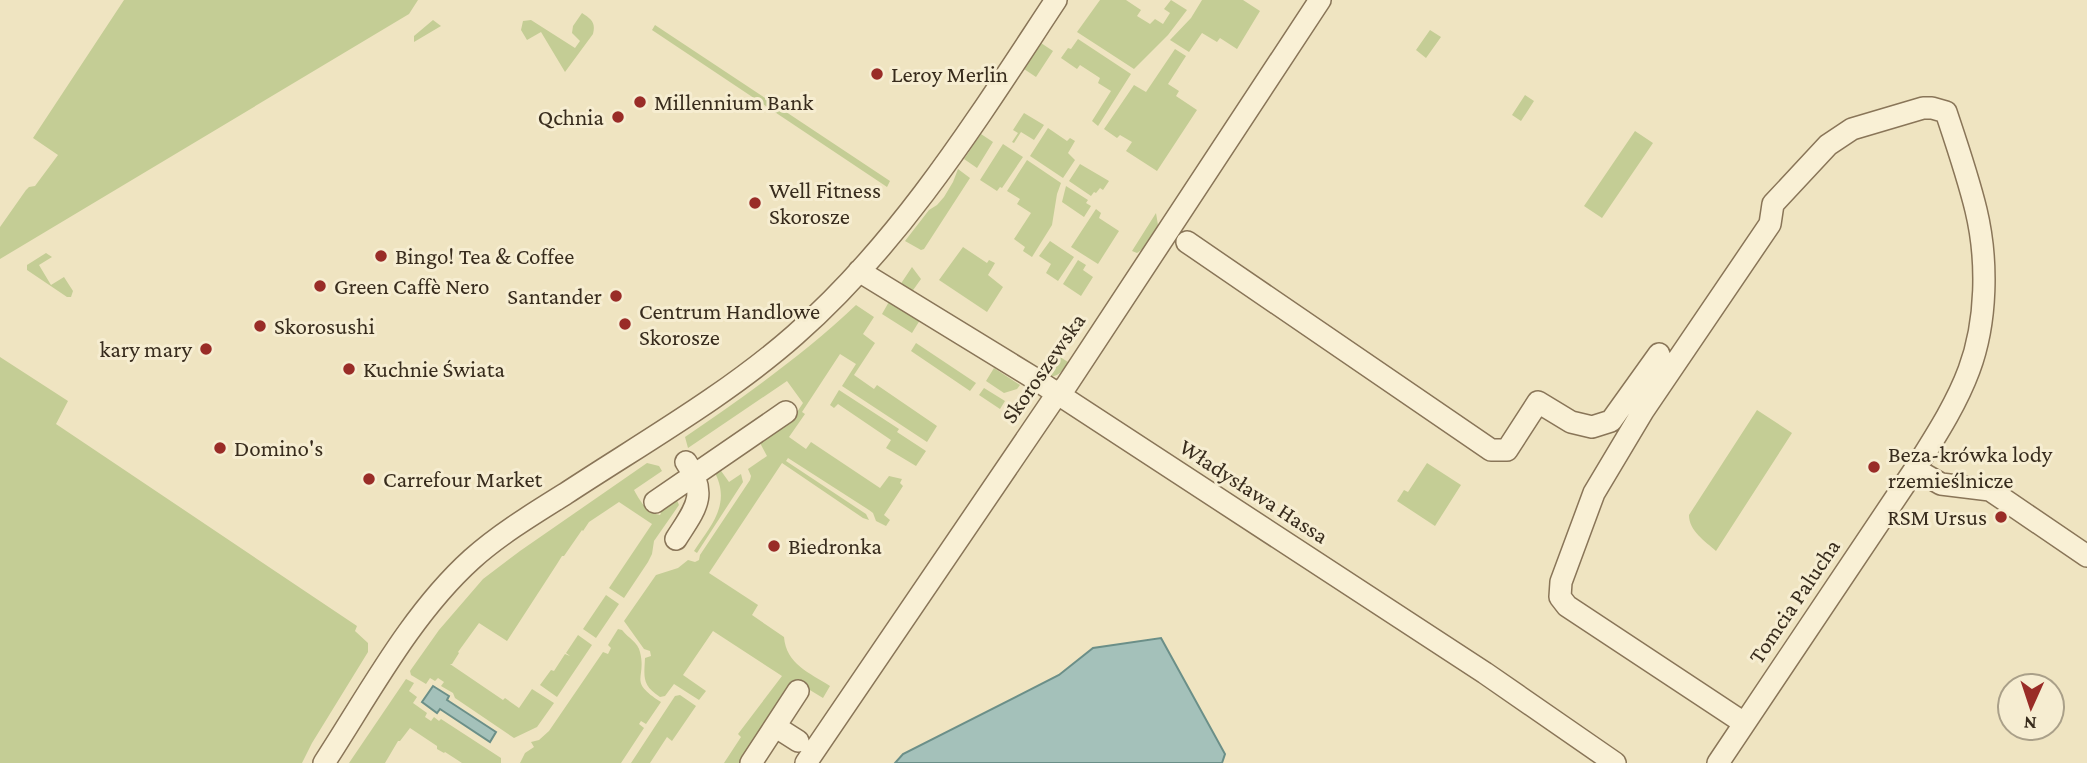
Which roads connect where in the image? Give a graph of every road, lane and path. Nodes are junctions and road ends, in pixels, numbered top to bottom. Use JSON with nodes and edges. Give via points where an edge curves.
{"nodes":[{"id":1,"x":1056,"y":0,"type":"edge"},
{"id":2,"x":1320,"y":0,"type":"edge"},
{"id":3,"x":1187,"y":242,"type":"dead end"},
{"id":4,"x":859,"y":271,"type":"junction"},
{"id":5,"x":1659,"y":354,"type":"dead end"},
{"id":6,"x":1057,"y":394,"type":"junction"},
{"id":7,"x":786,"y":412,"type":"dead end"},
{"id":8,"x":690,"y":469,"type":"junction"},
{"id":9,"x":1915,"y":469,"type":"junction"},
{"id":10,"x":655,"y":502,"type":"dead end"},
{"id":11,"x":676,"y":539,"type":"dead end"},
{"id":12,"x":2087,"y":556,"type":"edge"},
{"id":13,"x":798,"y":691,"type":"dead end"},
{"id":14,"x":1744,"y":723,"type":"junction"},
{"id":15,"x":776,"y":727,"type":"junction"},
{"id":16,"x":798,"y":741,"type":"dead end"},
{"id":17,"x":324,"y":763,"type":"edge"},
{"id":18,"x":751,"y":763,"type":"edge"},
{"id":19,"x":806,"y":763,"type":"edge"},
{"id":20,"x":1615,"y":763,"type":"edge"},
{"id":21,"x":1718,"y":763,"type":"edge"}],
"edges":[{"from":1,"to":4,"type":"street","via":[[925,193]]},
{"from":2,"to":6,"type":"street","name":"Skoroszewska"},
{"from":3,"to":5,"type":"street","via":[[1491,450],[1507,450],[1538,402],[1571,422],[1592,426],[1611,421]]},
{"from":4,"to":6,"type":"street","name":"Władysława Hassa"},
{"from":4,"to":17,"type":"street","via":[[767,359],[473,558],[407,636]]},
{"from":6,"to":19,"type":"street","name":"Skoroszewska"},
{"from":6,"to":20,"type":"street","name":"Władysława Hassa"},
{"from":7,"to":8,"type":"street"},
{"from":8,"to":10,"type":"street"},
{"from":8,"to":11,"type":"street","via":[[698,502]]},
{"from":9,"to":12,"type":"street","via":[[1941,484],[1990,490]]},
{"from":9,"to":14,"type":"street","name":"Tomcia Palucha"},
{"from":9,"to":14,"type":"street","name":"Tomcia Palucha","via":[[1953,407],[1970,368],[1984,294],[1976,209],[1946,112],[1932,108],[1852,129],[1828,145],[1773,204],[1770,223],[1643,411],[1594,493],[1560,582],[1560,597],[1567,606]]},
{"from":13,"to":15,"type":"street"},
{"from":14,"to":21,"type":"street","name":"Tomcia Palucha"},
{"from":15,"to":16,"type":"street"},
{"from":15,"to":18,"type":"street"}]}
